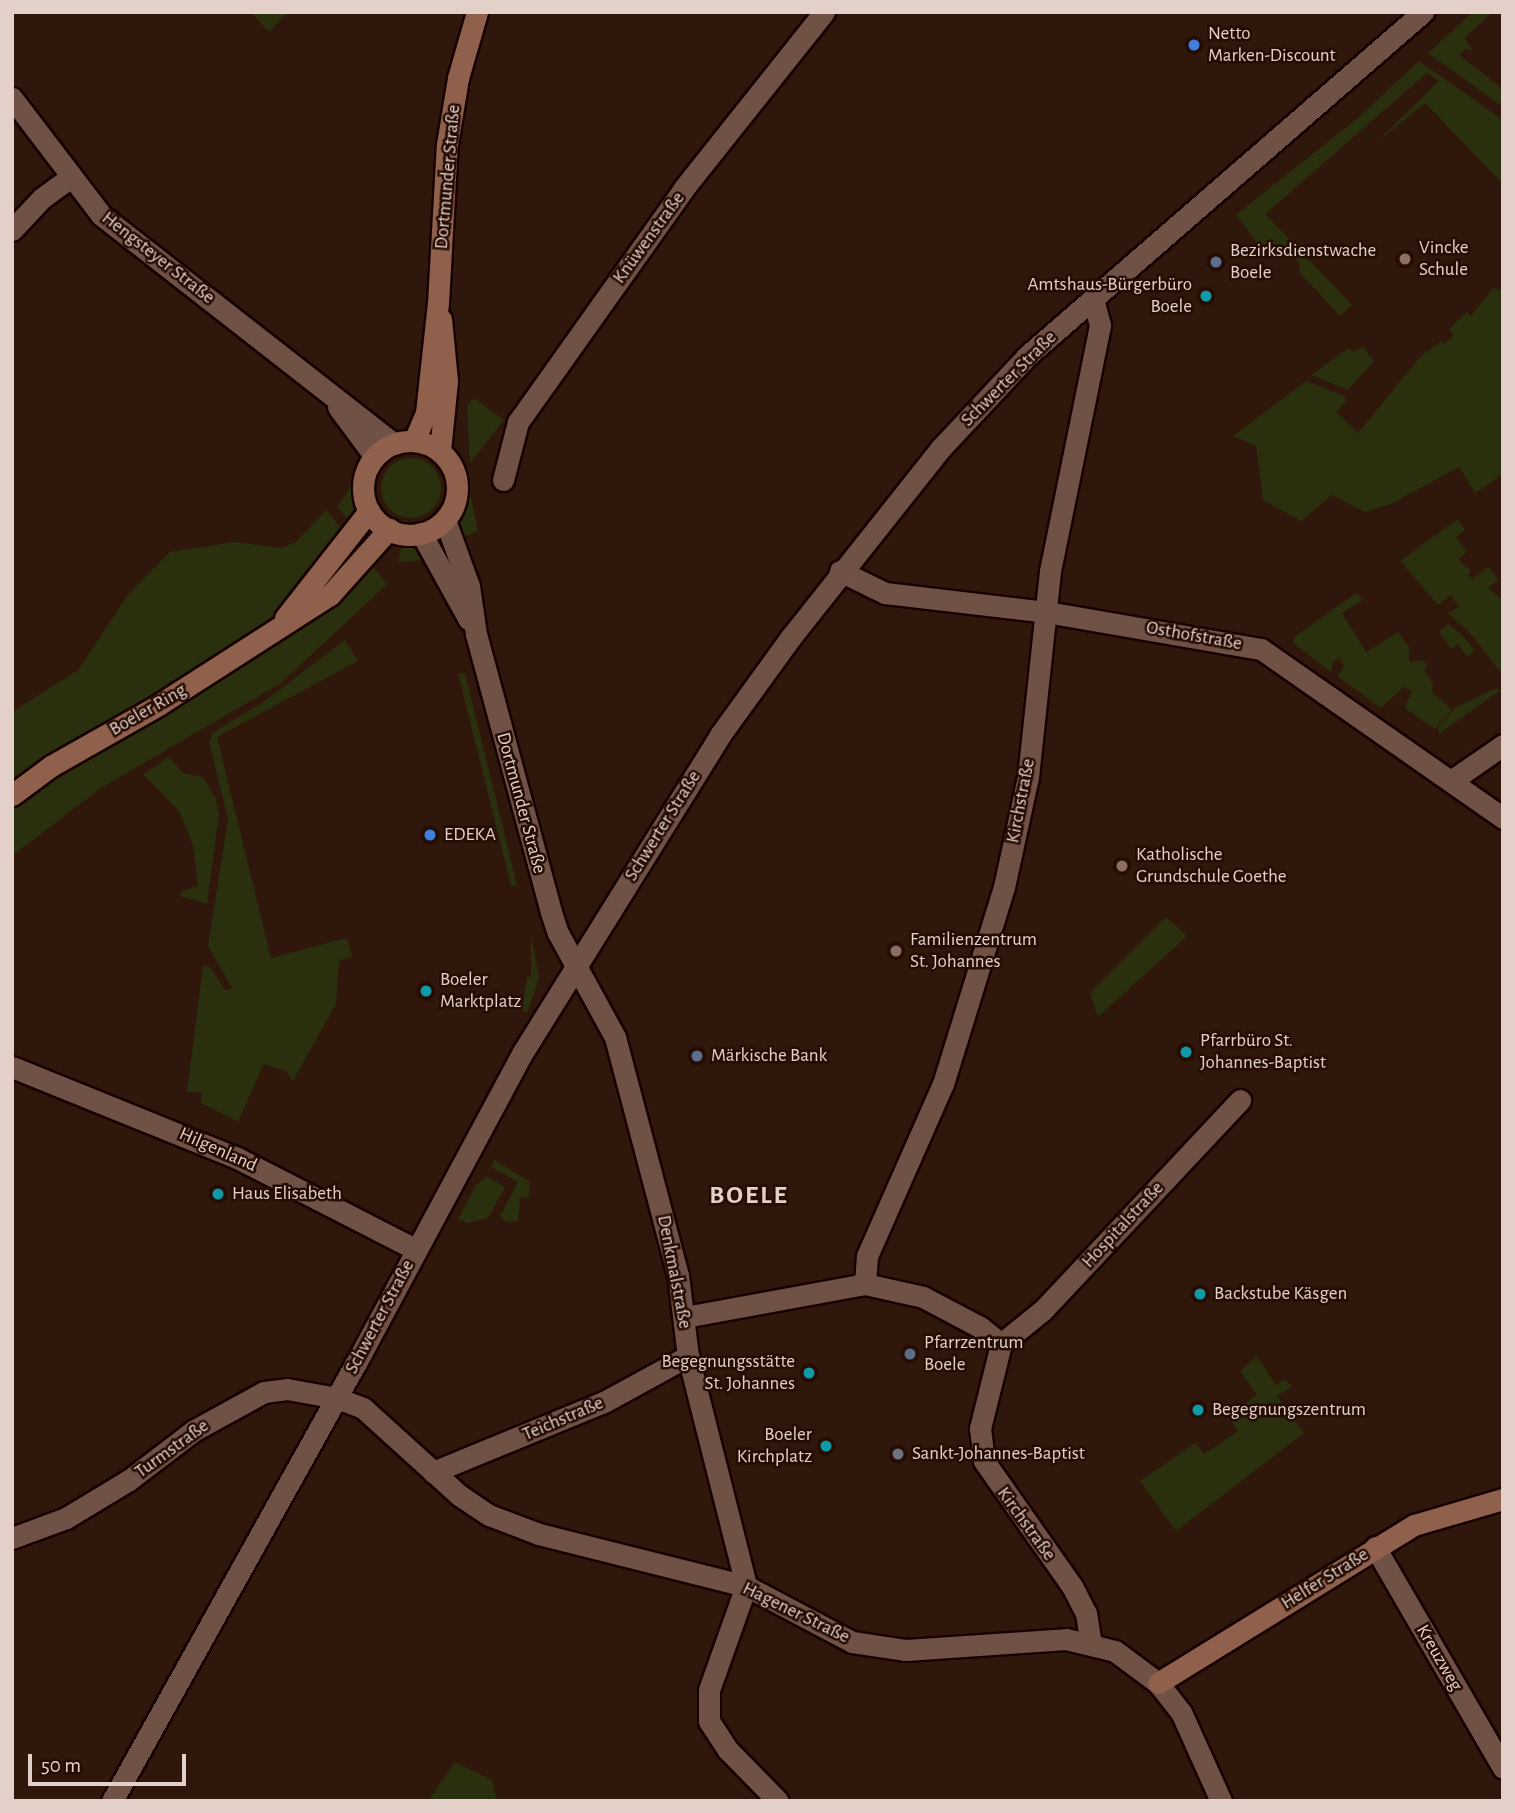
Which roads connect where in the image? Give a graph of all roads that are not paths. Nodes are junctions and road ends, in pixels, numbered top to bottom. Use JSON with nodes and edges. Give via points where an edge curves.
{"nodes":[{"id":1,"x":477,"y":12,"type":"edge"},
{"id":2,"x":824,"y":12,"type":"edge"},
{"id":3,"x":1423,"y":12,"type":"edge"},
{"id":4,"x":12,"y":98,"type":"edge"},
{"id":5,"x":70,"y":178,"type":"junction"},
{"id":6,"x":12,"y":230,"type":"edge"},
{"id":7,"x":1093,"y":299,"type":"junction"},
{"id":8,"x":438,"y":303,"type":"junction"},
{"id":9,"x":328,"y":394,"type":"junction"},
{"id":10,"x":404,"y":442,"type":"junction"},
{"id":11,"x":440,"y":451,"type":"junction"},
{"id":12,"x":375,"y":457,"type":"junction"},
{"id":13,"x":503,"y":480,"type":"dead end"},
{"id":14,"x":369,"y":510,"type":"junction"},
{"id":15,"x":445,"y":520,"type":"junction"},
{"id":16,"x":389,"y":530,"type":"junction"},
{"id":17,"x":421,"y":533,"type":"junction"},
{"id":18,"x":839,"y":570,"type":"junction"},
{"id":19,"x":1046,"y":612,"type":"junction"},
{"id":20,"x":282,"y":622,"type":"junction"},
{"id":21,"x":477,"y":634,"type":"junction"},
{"id":22,"x":1503,"y":745,"type":"edge"},
{"id":23,"x":1451,"y":781,"type":"junction"},
{"id":24,"x":12,"y":795,"type":"edge"},
{"id":25,"x":1503,"y":818,"type":"edge"},
{"id":26,"x":577,"y":967,"type":"junction"},
{"id":27,"x":12,"y":1067,"type":"edge"},
{"id":28,"x":1240,"y":1100,"type":"dead end"},
{"id":29,"x":415,"y":1249,"type":"junction"},
{"id":30,"x":865,"y":1284,"type":"junction"},
{"id":31,"x":685,"y":1317,"type":"junction"},
{"id":32,"x":1000,"y":1344,"type":"junction"},
{"id":33,"x":688,"y":1356,"type":"junction"},
{"id":34,"x":337,"y":1398,"type":"junction"},
{"id":35,"x":433,"y":1472,"type":"junction"},
{"id":36,"x":1503,"y":1499,"type":"edge"},
{"id":37,"x":12,"y":1538,"type":"edge"},
{"id":38,"x":1375,"y":1547,"type":"junction"},
{"id":39,"x":746,"y":1586,"type":"junction"},
{"id":40,"x":1091,"y":1643,"type":"junction"},
{"id":41,"x":1158,"y":1683,"type":"junction"},
{"id":42,"x":1503,"y":1768,"type":"edge"},
{"id":43,"x":112,"y":1801,"type":"edge"},
{"id":44,"x":778,"y":1801,"type":"edge"},
{"id":45,"x":1221,"y":1801,"type":"edge"}],
"edges":[{"from":1,"to":8,"type":"main road","name":"Dortmunder Straße","via":[[458,78],[447,144]]},
{"from":2,"to":13,"type":"street","name":"Knüwenstraße","via":[[684,188],[518,422]]},
{"from":3,"to":7,"type":"street","name":"Schwerter Straße"},
{"from":4,"to":5,"type":"street","name":"Hengsteyer Straße"},
{"from":5,"to":6,"type":"street","via":[[42,198]]},
{"from":5,"to":9,"type":"street","name":"Hengsteyer Straße","via":[[101,215]]},
{"from":7,"to":18,"type":"street","name":"Schwerter Straße","via":[[1027,356],[949,439]]},
{"from":7,"to":19,"type":"street","name":"Kirchstraße","via":[[1100,325]]},
{"from":8,"to":10,"type":"main road","name":"Dortmunder Straße","via":[[426,413]]},
{"from":8,"to":11,"type":"main road","name":"Dortmunder Straße","via":[[447,349]]},
{"from":9,"to":10,"type":"street","name":"Hengsteyer Straße"},
{"from":9,"to":12,"type":"street","name":"Hengsteyer Straße"},
{"from":10,"to":11,"type":"main road"},
{"from":10,"to":12,"type":"main road"},
{"from":11,"to":15,"type":"main road","via":[[455,472],[458,486]]},
{"from":12,"to":14,"type":"main road","via":[[364,480]]},
{"from":14,"to":16,"type":"main road"},
{"from":14,"to":20,"type":"main road","name":"Boeler Ring"},
{"from":15,"to":17,"type":"main road"},
{"from":15,"to":21,"type":"street","name":"Dortmunder Straße","via":[[469,586]]},
{"from":16,"to":17,"type":"main road"},
{"from":16,"to":20,"type":"main road","name":"Boeler Ring","via":[[330,595]]},
{"from":17,"to":21,"type":"street","name":"Dortmunder Straße"},
{"from":18,"to":19,"type":"street","name":"Osthofstraße","via":[[885,593]]},
{"from":18,"to":26,"type":"street","name":"Schwerter Straße","via":[[720,734]]},
{"from":19,"to":23,"type":"street","name":"Osthofstraße","via":[[1261,649]]},
{"from":19,"to":30,"type":"street","name":"Kirchstraße","via":[[1028,777],[998,910],[943,1084],[867,1256]]},
{"from":20,"to":24,"type":"main road","name":"Boeler Ring","via":[[222,665],[51,766]]},
{"from":21,"to":26,"type":"street","name":"Dortmunder Straße","via":[[551,912]]},
{"from":22,"to":23,"type":"street"},
{"from":23,"to":25,"type":"street","name":"Osthofstraße"},
{"from":26,"to":29,"type":"street","name":"Schwerter Straße","via":[[523,1052]]},
{"from":26,"to":31,"type":"street","name":"Denkmalstraße","via":[[615,1037],[661,1205]]},
{"from":27,"to":29,"type":"street","name":"Hilgenland","via":[[237,1158]]},
{"from":28,"to":32,"type":"street","name":"Hospitalstraße","via":[[1043,1310]]},
{"from":29,"to":34,"type":"street","name":"Schwerter Straße"},
{"from":30,"to":31,"type":"street"},
{"from":30,"to":32,"type":"street","via":[[923,1297],[980,1327]]},
{"from":31,"to":33,"type":"street","name":"Denkmalstraße"},
{"from":32,"to":40,"type":"street","name":"Kirchstraße","via":[[988,1379],[980,1450],[1007,1500],[1072,1586],[1086,1614]]},
{"from":33,"to":35,"type":"street","name":"Teichstraße","via":[[604,1402]]},
{"from":33,"to":39,"type":"street","name":"Denkmalstraße"},
{"from":34,"to":35,"type":"street","name":"Hagener Straße","via":[[363,1408]]},
{"from":34,"to":37,"type":"street","name":"Turmstraße","via":[[287,1389],[264,1392],[193,1431],[129,1480],[66,1518]]},
{"from":34,"to":43,"type":"street","name":"Schwerter Straße"},
{"from":35,"to":39,"type":"street","name":"Hagener Straße","via":[[489,1515],[527,1529]]},
{"from":36,"to":38,"type":"main road","name":"Helfer Straße","via":[[1414,1525]]},
{"from":38,"to":41,"type":"main road","name":"Helfer Straße"},
{"from":38,"to":42,"type":"street","name":"Kreuzweg"},
{"from":39,"to":40,"type":"street","name":"Hagener Straße","via":[[852,1642],[906,1650],[1066,1639]]},
{"from":39,"to":44,"type":"street","via":[[706,1706],[709,1721],[728,1750]]},
{"from":40,"to":41,"type":"street","name":"Hagener Straße","via":[[1115,1651]]},
{"from":41,"to":45,"type":"street","name":"Hagener Straße","via":[[1199,1743]]}]}
